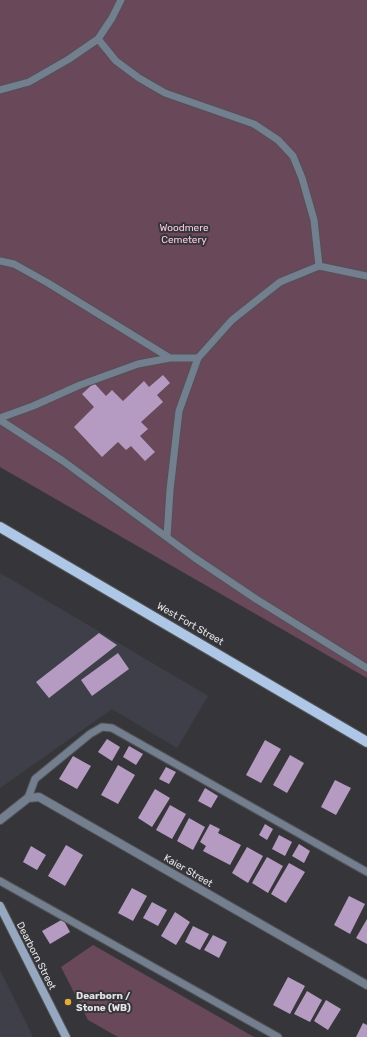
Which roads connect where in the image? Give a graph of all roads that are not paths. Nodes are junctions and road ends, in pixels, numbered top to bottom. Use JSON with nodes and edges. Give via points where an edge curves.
{"nodes":[{"id":1,"x":121,"y":0,"type":"edge"},
{"id":2,"x":98,"y":39,"type":"junction"},
{"id":3,"x":0,"y":90,"type":"edge"},
{"id":4,"x":0,"y":261,"type":"edge"},
{"id":5,"x":319,"y":266,"type":"junction"},
{"id":6,"x":367,"y":276,"type":"edge"},
{"id":7,"x":170,"y":358,"type":"junction"},
{"id":8,"x":198,"y":358,"type":"junction"},
{"id":9,"x":0,"y":419,"type":"edge"},
{"id":10,"x":0,"y":527,"type":"edge"},
{"id":11,"x":167,"y":537,"type":"junction"},
{"id":12,"x":367,"y":668,"type":"edge"},
{"id":13,"x":367,"y":742,"type":"edge"},
{"id":14,"x":28,"y":798,"type":"junction"},
{"id":15,"x":0,"y":820,"type":"edge"},
{"id":16,"x":367,"y":872,"type":"edge"},
{"id":17,"x":0,"y":881,"type":"edge"},
{"id":18,"x":0,"y":906,"type":"edge"},
{"id":19,"x":367,"y":986,"type":"edge"},
{"id":20,"x":66,"y":1037,"type":"edge"},
{"id":21,"x":278,"y":1037,"type":"edge"}],
"edges":[{"from":1,"to":2,"type":"lane"},
{"from":2,"to":3,"type":"lane","via":[[29,82]]},
{"from":2,"to":5,"type":"lane","via":[[116,61],[165,93],[254,124],[278,140],[293,156],[302,178],[314,220]]},
{"from":4,"to":7,"type":"lane","via":[[14,264],[48,283]]},
{"from":5,"to":6,"type":"lane"},
{"from":5,"to":8,"type":"lane","via":[[280,282],[232,320]]},
{"from":7,"to":8,"type":"lane"},
{"from":7,"to":9,"type":"lane","via":[[138,364]]},
{"from":8,"to":11,"type":"lane","via":[[179,411]]},
{"from":9,"to":11,"type":"lane","via":[[63,461]]},
{"from":10,"to":13,"type":"main road","name":"West Fort Street"},
{"from":11,"to":12,"type":"lane","via":[[256,599]]},
{"from":14,"to":15,"type":"street"},
{"from":14,"to":16,"type":"lane","via":[[35,779],[90,734],[102,727],[112,728]]},
{"from":14,"to":19,"type":"street","name":"Kaier Street","via":[[38,797],[54,805]]},
{"from":17,"to":21,"type":"lane"},
{"from":18,"to":20,"type":"street","name":"Dearborn Street"}]}
